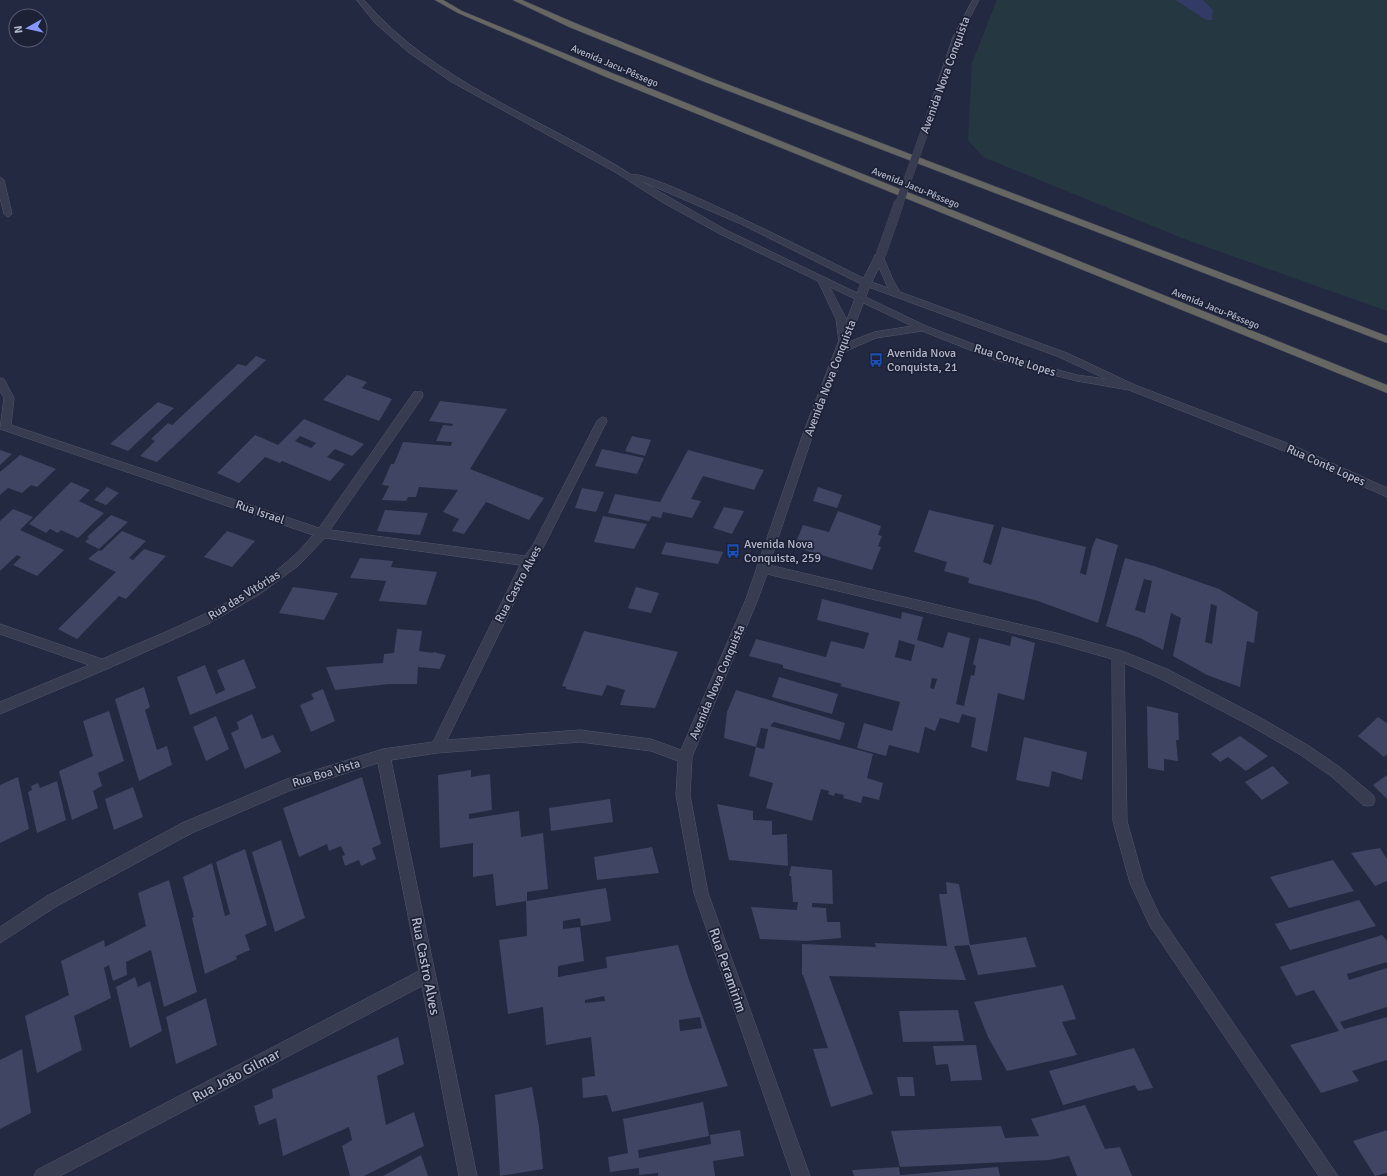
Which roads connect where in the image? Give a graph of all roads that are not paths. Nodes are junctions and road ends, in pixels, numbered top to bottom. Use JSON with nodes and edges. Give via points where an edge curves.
{"nodes":[{"id":1,"x":360,"y":0,"type":"edge"},
{"id":2,"x":438,"y":0,"type":"edge"},
{"id":3,"x":516,"y":0,"type":"edge"},
{"id":4,"x":976,"y":0,"type":"edge"},
{"id":5,"x":618,"y":170,"type":"junction"},
{"id":6,"x":0,"y":180,"type":"edge"},
{"id":7,"x":8,"y":214,"type":"dead end"},
{"id":8,"x":880,"y":255,"type":"junction"},
{"id":9,"x":822,"y":280,"type":"junction"},
{"id":10,"x":866,"y":283,"type":"junction"},
{"id":11,"x":897,"y":295,"type":"junction"},
{"id":12,"x":861,"y":299,"type":"junction"},
{"id":13,"x":923,"y":328,"type":"junction"},
{"id":14,"x":1387,"y":340,"type":"edge"},
{"id":15,"x":843,"y":346,"type":"junction"},
{"id":16,"x":0,"y":381,"type":"edge"},
{"id":17,"x":1131,"y":387,"type":"junction"},
{"id":18,"x":1387,"y":389,"type":"edge"},
{"id":19,"x":418,"y":395,"type":"dead end"},
{"id":20,"x":602,"y":421,"type":"dead end"},
{"id":21,"x":3,"y":426,"type":"edge"},
{"id":22,"x":1387,"y":493,"type":"edge"},
{"id":23,"x":322,"y":533,"type":"junction"},
{"id":24,"x":528,"y":560,"type":"junction"},
{"id":25,"x":763,"y":568,"type":"junction"},
{"id":26,"x":0,"y":629,"type":"edge"},
{"id":27,"x":1118,"y":655,"type":"junction"},
{"id":28,"x":104,"y":665,"type":"junction"},
{"id":29,"x":0,"y":708,"type":"edge"},
{"id":30,"x":436,"y":747,"type":"junction"},
{"id":31,"x":383,"y":755,"type":"junction"},
{"id":32,"x":685,"y":757,"type":"junction"},
{"id":33,"x":1368,"y":800,"type":"dead end"},
{"id":34,"x":0,"y":936,"type":"edge"},
{"id":35,"x":428,"y":974,"type":"junction"},
{"id":36,"x":43,"y":1176,"type":"edge"},
{"id":37,"x":468,"y":1176,"type":"edge"},
{"id":38,"x":801,"y":1176,"type":"edge"},
{"id":39,"x":1329,"y":1176,"type":"edge"}],
"edges":[{"from":1,"to":5,"type":"street","via":[[378,21],[411,50],[453,79]]},
{"from":2,"to":18,"type":"highway","name":"Avenida Jacu-Pêssego","via":[[460,12],[609,75]]},
{"from":3,"to":14,"type":"highway","name":"Avenida Jacu-Pêssego","via":[[708,80]]},
{"from":4,"to":8,"type":"street","name":"Avenida Nova Conquista","bridge":true,"via":[[953,48]]},
{"from":5,"to":9,"type":"street","name":"Rua Conte Lopes","via":[[692,216]]},
{"from":5,"to":10,"type":"street","name":"Rua Conte Lopes","via":[[739,220]]},
{"from":6,"to":7,"type":"street"},
{"from":8,"to":10,"type":"street","name":"Avenida Nova Conquista"},
{"from":8,"to":11,"type":"street","via":[[888,280]]},
{"from":9,"to":12,"type":"street","name":"Rua Conte Lopes"},
{"from":9,"to":15,"type":"street","via":[[841,319]]},
{"from":10,"to":11,"type":"street","name":"Rua Conte Lopes"},
{"from":10,"to":12,"type":"street","name":"Avenida Nova Conquista"},
{"from":11,"to":17,"type":"street","name":"Rua Conte Lopes","via":[[1063,355]]},
{"from":12,"to":13,"type":"street","name":"Rua Conte Lopes"},
{"from":12,"to":15,"type":"street","name":"Avenida Nova Conquista"},
{"from":13,"to":15,"type":"street","via":[[874,335]]},
{"from":13,"to":17,"type":"street","name":"Rua Conte Lopes","via":[[999,358],[1077,378]]},
{"from":15,"to":25,"type":"street","name":"Avenida Nova Conquista","via":[[809,431]]},
{"from":16,"to":21,"type":"street","via":[[8,398]]},
{"from":17,"to":22,"type":"street","name":"Rua Conte Lopes","via":[[1288,448]]},
{"from":19,"to":23,"type":"street","name":"Rua das Vitórias"},
{"from":20,"to":24,"type":"street","name":"Rua Castro Alves","via":[[537,548]]},
{"from":21,"to":23,"type":"street","name":"Rua Israel"},
{"from":23,"to":24,"type":"street","name":"Rua Israel"},
{"from":23,"to":28,"type":"street","name":"Rua das Vitórias","via":[[294,563],[256,590],[204,620]]},
{"from":24,"to":30,"type":"street","name":"Rua Castro Alves"},
{"from":25,"to":27,"type":"street"},
{"from":25,"to":32,"type":"street","name":"Avenida Nova Conquista"},
{"from":26,"to":28,"type":"street"},
{"from":27,"to":33,"type":"street","via":[[1162,673],[1256,722],[1336,772]]},
{"from":27,"to":39,"type":"street","via":[[1120,822],[1137,883],[1155,921]]},
{"from":28,"to":29,"type":"street","name":"Rua das Vitórias"},
{"from":30,"to":31,"type":"street","name":"Rua Boa Vista"},
{"from":30,"to":32,"type":"street","name":"Rua Boa Vista","via":[[580,736],[651,745]]},
{"from":31,"to":34,"type":"street","name":"Rua Boa Vista","via":[[287,784],[186,828],[52,901]]},
{"from":31,"to":35,"type":"street","name":"Rua Castro Alves"},
{"from":32,"to":38,"type":"street","name":"Rua Peramirim","via":[[683,795],[702,893]]},
{"from":35,"to":36,"type":"street","name":"Rua João Gilmar"},
{"from":35,"to":37,"type":"street","name":"Rua Castro Alves"}]}
